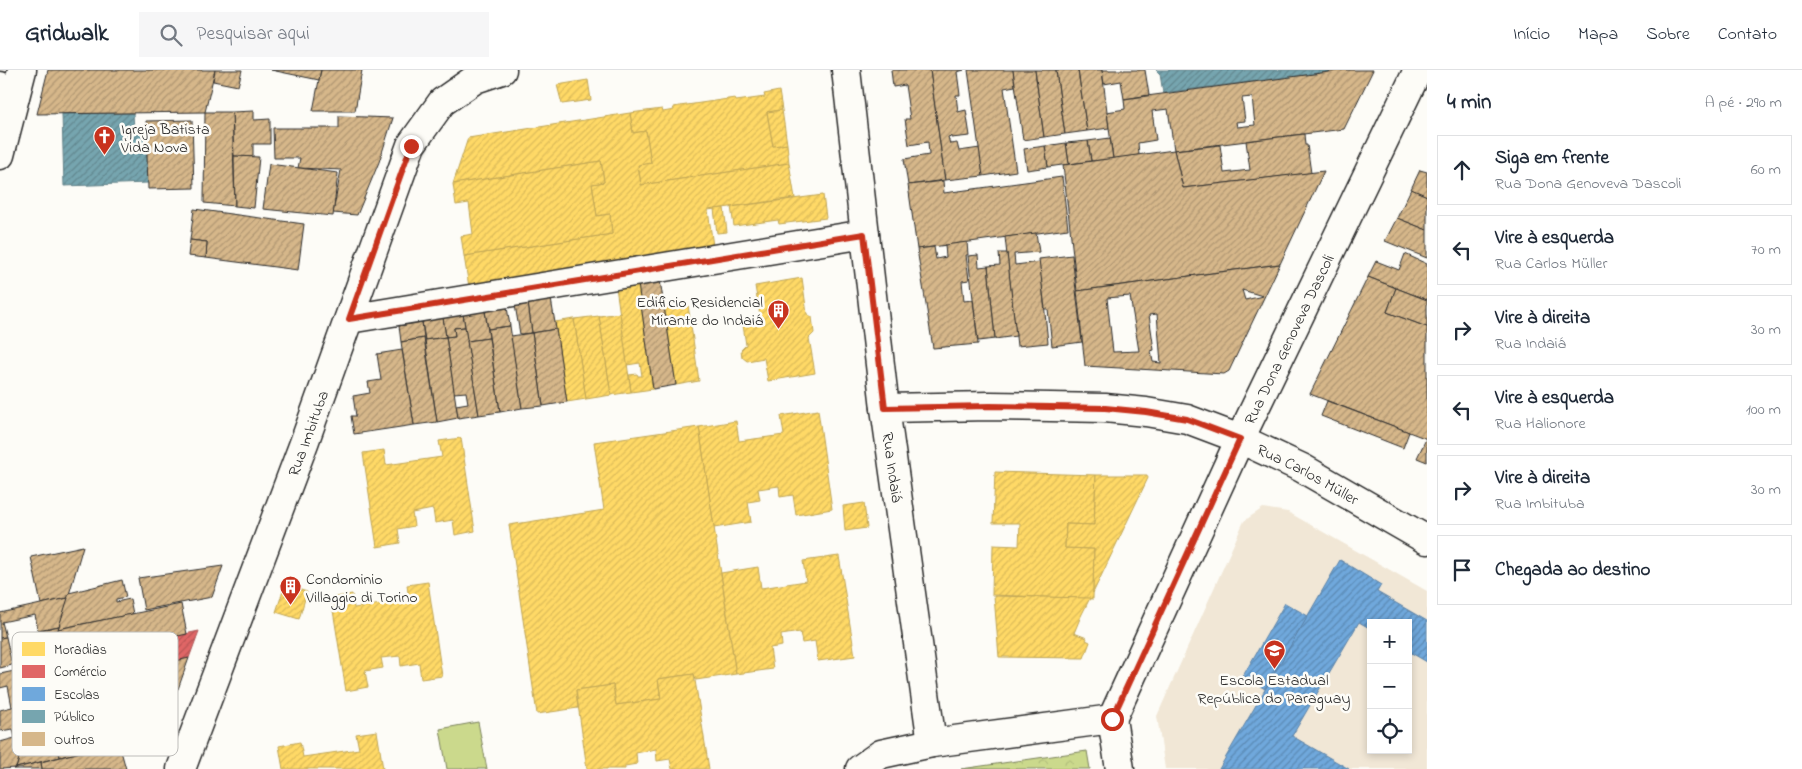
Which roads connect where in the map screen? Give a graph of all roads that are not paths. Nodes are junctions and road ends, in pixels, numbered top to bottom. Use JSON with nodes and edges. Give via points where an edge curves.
{"nodes":[{"id":1,"x":502,"y":70,"type":"edge"},
{"id":2,"x":846,"y":70,"type":"edge"},
{"id":3,"x":1418,"y":70,"type":"edge"},
{"id":4,"x":12,"y":84,"type":"edge"},
{"id":5,"x":0,"y":154,"type":"edge"},
{"id":6,"x":864,"y":234,"type":"junction"},
{"id":7,"x":349,"y":319,"type":"junction"},
{"id":8,"x":885,"y":408,"type":"junction"},
{"id":9,"x":1240,"y":439,"type":"junction"},
{"id":10,"x":1427,"y":540,"type":"edge"},
{"id":11,"x":1112,"y":719,"type":"junction"},
{"id":12,"x":932,"y":743,"type":"junction"},
{"id":13,"x":181,"y":769,"type":"edge"},
{"id":14,"x":860,"y":769,"type":"edge"},
{"id":15,"x":1120,"y":769,"type":"edge"}],
"edges":[{"from":1,"to":7,"type":"street","name":"Rua Imbituba","via":[[475,79],[442,102],[411,146]]},
{"from":2,"to":6,"type":"street","name":"Rua Indaiá"},
{"from":3,"to":9,"type":"street","name":"Rua Dona Genoveva Dascoli"},
{"from":4,"to":5,"type":"street"},
{"from":6,"to":7,"type":"street"},
{"from":6,"to":8,"type":"street","name":"Rua Indaiá"},
{"from":7,"to":13,"type":"street","name":"Rua Imbituba"},
{"from":8,"to":9,"type":"street","name":"Rua Carlos Müller","via":[[1105,408],[1187,419]]},
{"from":8,"to":12,"type":"street","name":"Rua Indaiá"},
{"from":9,"to":10,"type":"street","name":"Rua Carlos Müller","via":[[1302,468]]},
{"from":9,"to":11,"type":"street","name":"Rua Dona Genoveva Dascoli"},
{"from":11,"to":12,"type":"street"},
{"from":11,"to":15,"type":"street"},
{"from":12,"to":14,"type":"street","via":[[882,754]]}]}
